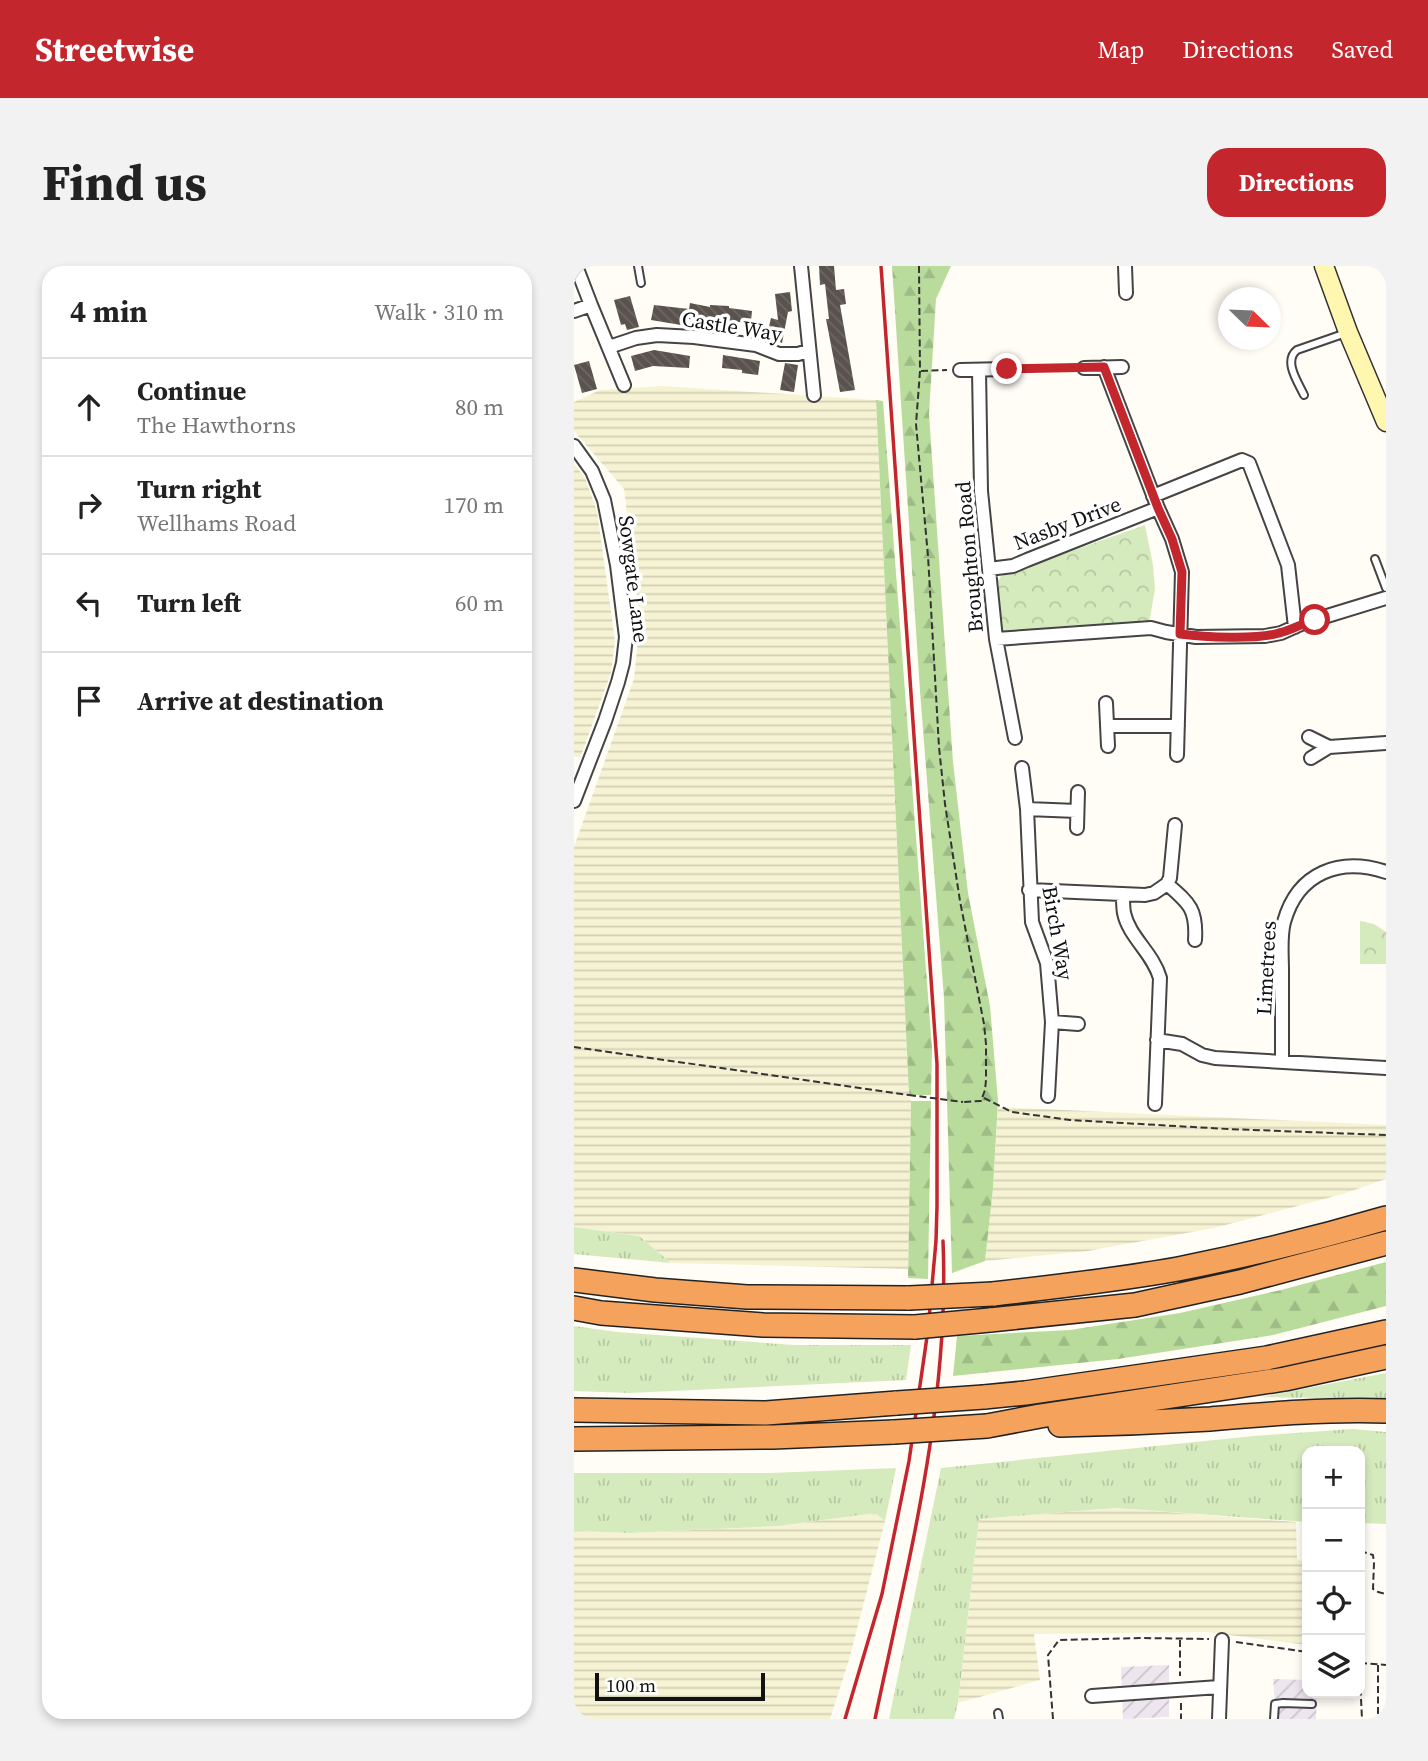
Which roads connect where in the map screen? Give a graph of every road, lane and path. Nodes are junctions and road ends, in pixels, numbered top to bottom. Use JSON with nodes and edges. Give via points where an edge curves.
{"nodes":[{"id":1,"x":576,"y":266,"type":"edge"},
{"id":2,"x":638,"y":266,"type":"edge"},
{"id":3,"x":801,"y":266,"type":"edge"},
{"id":4,"x":919,"y":266,"type":"edge"},
{"id":5,"x":1125,"y":266,"type":"edge"},
{"id":6,"x":1324,"y":266,"type":"edge"},
{"id":7,"x":641,"y":284,"type":"dead end"},
{"id":8,"x":1126,"y":293,"type":"dead end"},
{"id":9,"x":591,"y":305,"type":"junction"},
{"id":10,"x":574,"y":311,"type":"edge"},
{"id":11,"x":1348,"y":332,"type":"junction"},
{"id":12,"x":609,"y":347,"type":"junction"},
{"id":13,"x":808,"y":351,"type":"junction"},
{"id":14,"x":1104,"y":367,"type":"junction"},
{"id":15,"x":1122,"y":367,"type":"dead end"},
{"id":16,"x":1084,"y":368,"type":"joint"},
{"id":17,"x":1007,"y":369,"type":"joint"},
{"id":18,"x":960,"y":370,"type":"joint"},
{"id":19,"x":979,"y":370,"type":"junction"},
{"id":20,"x":920,"y":371,"type":"junction"},
{"id":21,"x":624,"y":385,"type":"dead end"},
{"id":22,"x":814,"y":395,"type":"dead end"},
{"id":23,"x":1304,"y":395,"type":"dead end"},
{"id":24,"x":1386,"y":422,"type":"edge"},
{"id":25,"x":574,"y":446,"type":"edge"},
{"id":26,"x":1156,"y":502,"type":"junction"},
{"id":27,"x":1375,"y":559,"type":"dead end"},
{"id":28,"x":989,"y":569,"type":"junction"},
{"id":29,"x":1386,"y":588,"type":"edge"},
{"id":30,"x":1386,"y":598,"type":"edge"},
{"id":31,"x":1295,"y":627,"type":"junction"},
{"id":32,"x":1180,"y":634,"type":"junction"},
{"id":33,"x":996,"y":639,"type":"junction"},
{"id":34,"x":1106,"y":703,"type":"dead end"},
{"id":35,"x":1107,"y":726,"type":"junction"},
{"id":36,"x":1178,"y":726,"type":"junction"},
{"id":37,"x":1310,"y":737,"type":"dead end"},
{"id":38,"x":1015,"y":738,"type":"dead end"},
{"id":39,"x":1386,"y":743,"type":"edge"},
{"id":40,"x":1108,"y":747,"type":"dead end"},
{"id":41,"x":1329,"y":747,"type":"junction"},
{"id":42,"x":1177,"y":755,"type":"dead end"},
{"id":43,"x":1311,"y":758,"type":"dead end"},
{"id":44,"x":1022,"y":768,"type":"dead end"},
{"id":45,"x":1078,"y":792,"type":"dead end"},
{"id":46,"x":574,"y":802,"type":"edge"},
{"id":47,"x":1027,"y":809,"type":"junction"},
{"id":48,"x":1077,"y":811,"type":"junction"},
{"id":49,"x":1175,"y":825,"type":"dead end"},
{"id":50,"x":1077,"y":828,"type":"dead end"},
{"id":51,"x":1386,"y":872,"type":"edge"},
{"id":52,"x":1167,"y":884,"type":"junction"},
{"id":53,"x":1029,"y":890,"type":"junction"},
{"id":54,"x":1124,"y":895,"type":"junction"},
{"id":55,"x":1195,"y":940,"type":"dead end"},
{"id":56,"x":1052,"y":1022,"type":"junction"},
{"id":57,"x":1078,"y":1024,"type":"dead end"},
{"id":58,"x":1157,"y":1040,"type":"junction"},
{"id":59,"x":574,"y":1047,"type":"edge"},
{"id":60,"x":1282,"y":1062,"type":"junction"},
{"id":61,"x":1386,"y":1068,"type":"edge"},
{"id":62,"x":1048,"y":1096,"type":"dead end"},
{"id":63,"x":984,"y":1097,"type":"junction"},
{"id":64,"x":1154,"y":1104,"type":"dead end"},
{"id":65,"x":1386,"y":1135,"type":"edge"},
{"id":66,"x":1386,"y":1218,"type":"edge"},
{"id":67,"x":1386,"y":1243,"type":"edge"},
{"id":68,"x":574,"y":1280,"type":"edge"},
{"id":69,"x":574,"y":1308,"type":"edge"},
{"id":70,"x":1386,"y":1332,"type":"edge"},
{"id":71,"x":1386,"y":1357,"type":"edge"},
{"id":72,"x":574,"y":1410,"type":"edge"},
{"id":73,"x":1386,"y":1411,"type":"edge"},
{"id":74,"x":987,"y":1426,"type":"junction"},
{"id":75,"x":574,"y":1438,"type":"edge"},
{"id":76,"x":1365,"y":1553,"type":"edge"},
{"id":77,"x":1386,"y":1594,"type":"edge"},
{"id":78,"x":1222,"y":1640,"type":"junction"},
{"id":79,"x":1302,"y":1651,"type":"edge"},
{"id":80,"x":1365,"y":1664,"type":"edge"},
{"id":81,"x":1378,"y":1665,"type":"junction"},
{"id":82,"x":1386,"y":1665,"type":"edge"},
{"id":83,"x":1219,"y":1687,"type":"junction"},
{"id":84,"x":1092,"y":1696,"type":"dead end"},
{"id":85,"x":1361,"y":1698,"type":"edge"},
{"id":86,"x":1312,"y":1704,"type":"dead end"},
{"id":87,"x":1053,"y":1719,"type":"edge"},
{"id":88,"x":1219,"y":1719,"type":"edge"},
{"id":89,"x":1274,"y":1719,"type":"edge"},
{"id":90,"x":1362,"y":1719,"type":"edge"},
{"id":91,"x":1378,"y":1719,"type":"edge"}],
"edges":[{"from":1,"to":9,"type":"street"},
{"from":2,"to":7,"type":"lane"},
{"from":3,"to":13,"type":"street"},
{"from":4,"to":20,"type":"path"},
{"from":5,"to":8,"type":"street"},
{"from":6,"to":11,"type":"street"},
{"from":9,"to":10,"type":"street"},
{"from":9,"to":12,"type":"street"},
{"from":11,"to":23,"type":"lane","via":[[1292,354],[1290,364]]},
{"from":11,"to":24,"type":"street"},
{"from":12,"to":13,"type":"street","name":"Castle Way","via":[[657,335],[756,345],[779,354]]},
{"from":12,"to":21,"type":"street"},
{"from":13,"to":22,"type":"street"},
{"from":14,"to":15,"type":"street"},
{"from":14,"to":16,"type":"street"},
{"from":14,"to":26,"type":"street"},
{"from":16,"to":17,"type":"path"},
{"from":17,"to":19,"type":"street"},
{"from":18,"to":19,"type":"street"},
{"from":18,"to":20,"type":"path"},
{"from":19,"to":28,"type":"street","name":"Broughton Road","via":[[981,491]]},
{"from":20,"to":63,"type":"path","via":[[916,424],[939,747],[960,901],[984,1024]]},
{"from":25,"to":46,"type":"street","name":"Sowgate Lane","via":[[592,471],[604,500],[626,637],[618,682]]},
{"from":26,"to":28,"type":"street","name":"Nasby Drive","via":[[1013,566]]},
{"from":26,"to":31,"type":"street","name":"Nasby Drive","via":[[1242,460],[1249,463],[1288,565]]},
{"from":26,"to":32,"type":"street","via":[[1182,572]]},
{"from":27,"to":29,"type":"lane"},
{"from":28,"to":33,"type":"street","name":"Broughton Road"},
{"from":30,"to":31,"type":"street"},
{"from":31,"to":32,"type":"street","via":[[1265,636]]},
{"from":32,"to":33,"type":"street","via":[[1151,628]]},
{"from":32,"to":36,"type":"street"},
{"from":33,"to":38,"type":"street","name":"Broughton Road"},
{"from":34,"to":35,"type":"street"},
{"from":35,"to":36,"type":"street"},
{"from":35,"to":40,"type":"street"},
{"from":36,"to":42,"type":"street"},
{"from":37,"to":41,"type":"street"},
{"from":39,"to":41,"type":"street"},
{"from":41,"to":43,"type":"street"},
{"from":44,"to":47,"type":"street","name":"Birch Way"},
{"from":45,"to":48,"type":"street"},
{"from":47,"to":48,"type":"street"},
{"from":47,"to":53,"type":"street","name":"Birch Way"},
{"from":48,"to":50,"type":"street"},
{"from":49,"to":52,"type":"street"},
{"from":51,"to":60,"type":"street","name":"Limetrees","via":[[1363,866],[1337,867],[1313,877],[1293,900],[1283,924]]},
{"from":52,"to":54,"type":"street","via":[[1154,893]]},
{"from":52,"to":55,"type":"street","via":[[1189,903]]},
{"from":53,"to":54,"type":"street"},
{"from":53,"to":56,"type":"street","name":"Birch Way","via":[[1032,922],[1047,963]]},
{"from":54,"to":58,"type":"street","via":[[1130,928],[1157,965],[1160,978]]},
{"from":56,"to":57,"type":"street"},
{"from":56,"to":62,"type":"street","name":"Birch Way"},
{"from":58,"to":60,"type":"street","via":[[1182,1044],[1202,1055]]},
{"from":58,"to":64,"type":"street"},
{"from":59,"to":63,"type":"path","bridge":true,"via":[[963,1102]]},
{"from":60,"to":61,"type":"street"},
{"from":63,"to":65,"type":"path","via":[[1013,1112],[1070,1120]]},
{"from":66,"to":68,"type":"highway","bridge":true,"via":[[1177,1269],[993,1294],[747,1297]]},
{"from":67,"to":69,"type":"highway","bridge":true,"via":[[1135,1305],[915,1327],[763,1325]]},
{"from":70,"to":72,"type":"highway","bridge":true,"via":[[1267,1358],[984,1397],[766,1413]]},
{"from":71,"to":74,"type":"highway","via":[[1285,1379]]},
{"from":73,"to":74,"type":"highway"},
{"from":74,"to":75,"type":"highway","bridge":true,"via":[[772,1437]]},
{"from":76,"to":77,"type":"path","via":[[1373,1555],[1373,1589]]},
{"from":78,"to":79,"type":"path"},
{"from":78,"to":83,"type":"street"},
{"from":78,"to":87,"type":"path","via":[[1059,1640],[1048,1655]]},
{"from":80,"to":81,"type":"path"},
{"from":81,"to":82,"type":"path"},
{"from":81,"to":91,"type":"path"},
{"from":83,"to":84,"type":"street"},
{"from":83,"to":88,"type":"street"},
{"from":85,"to":90,"type":"path"},
{"from":86,"to":89,"type":"lane","via":[[1275,1704]]}]}
